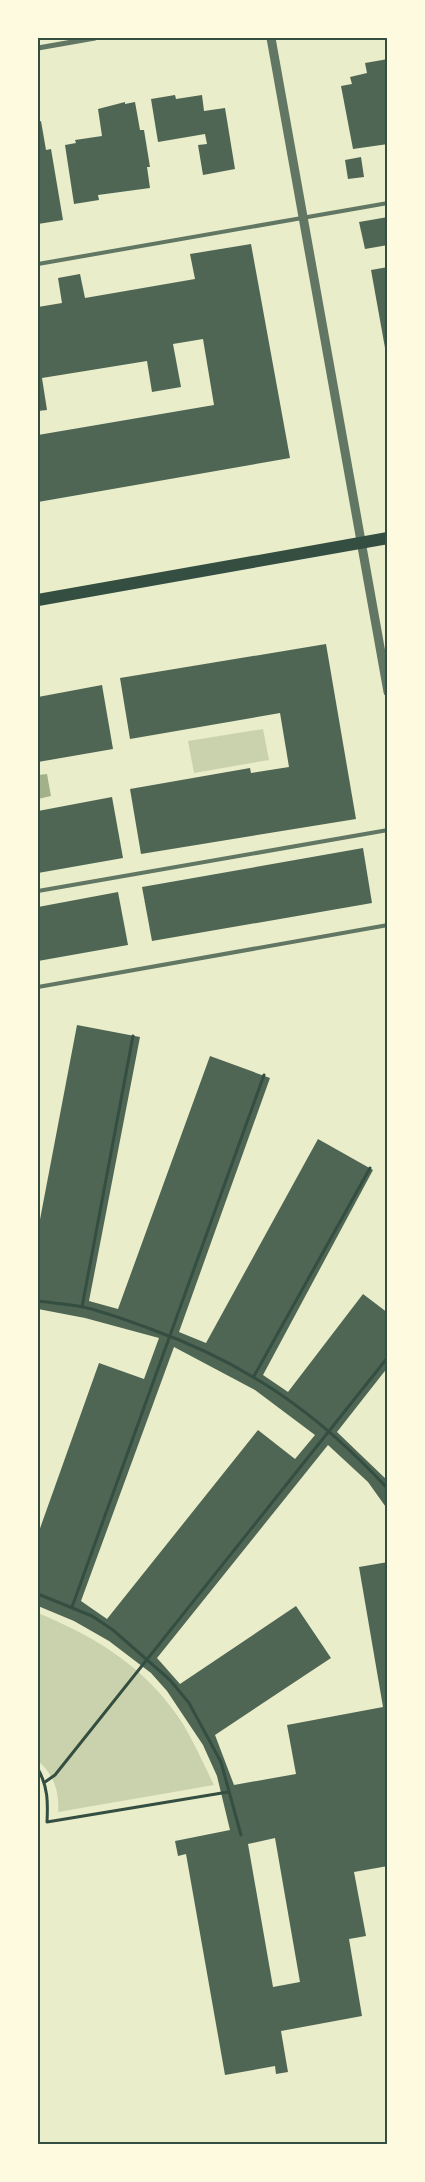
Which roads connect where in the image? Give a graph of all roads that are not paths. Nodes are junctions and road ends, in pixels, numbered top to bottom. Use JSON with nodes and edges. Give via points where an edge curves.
{"nodes":[{"id":1,"x":95,"y":38,"type":"edge"},
{"id":2,"x":271,"y":38,"type":"edge"},
{"id":3,"x":38,"y":48,"type":"edge"},
{"id":4,"x":388,"y":203,"type":"edge"},
{"id":5,"x":302,"y":218,"type":"junction"},
{"id":6,"x":38,"y":264,"type":"edge"},
{"id":7,"x":388,"y":538,"type":"edge"},
{"id":8,"x":361,"y":543,"type":"junction"},
{"id":9,"x":38,"y":600,"type":"edge"},
{"id":10,"x":388,"y":692,"type":"edge"},
{"id":11,"x":388,"y":830,"type":"edge"},
{"id":12,"x":38,"y":891,"type":"edge"},
{"id":13,"x":388,"y":925,"type":"edge"},
{"id":14,"x":38,"y":987,"type":"edge"}],
"edges":[{"from":1,"to":3,"type":"street"},
{"from":2,"to":5,"type":"street"},
{"from":4,"to":5,"type":"lane"},
{"from":5,"to":6,"type":"lane"},
{"from":5,"to":8,"type":"street"},
{"from":7,"to":8,"type":"main road"},
{"from":8,"to":9,"type":"main road"},
{"from":8,"to":10,"type":"street"},
{"from":11,"to":12,"type":"lane"},
{"from":13,"to":14,"type":"lane"}]}
